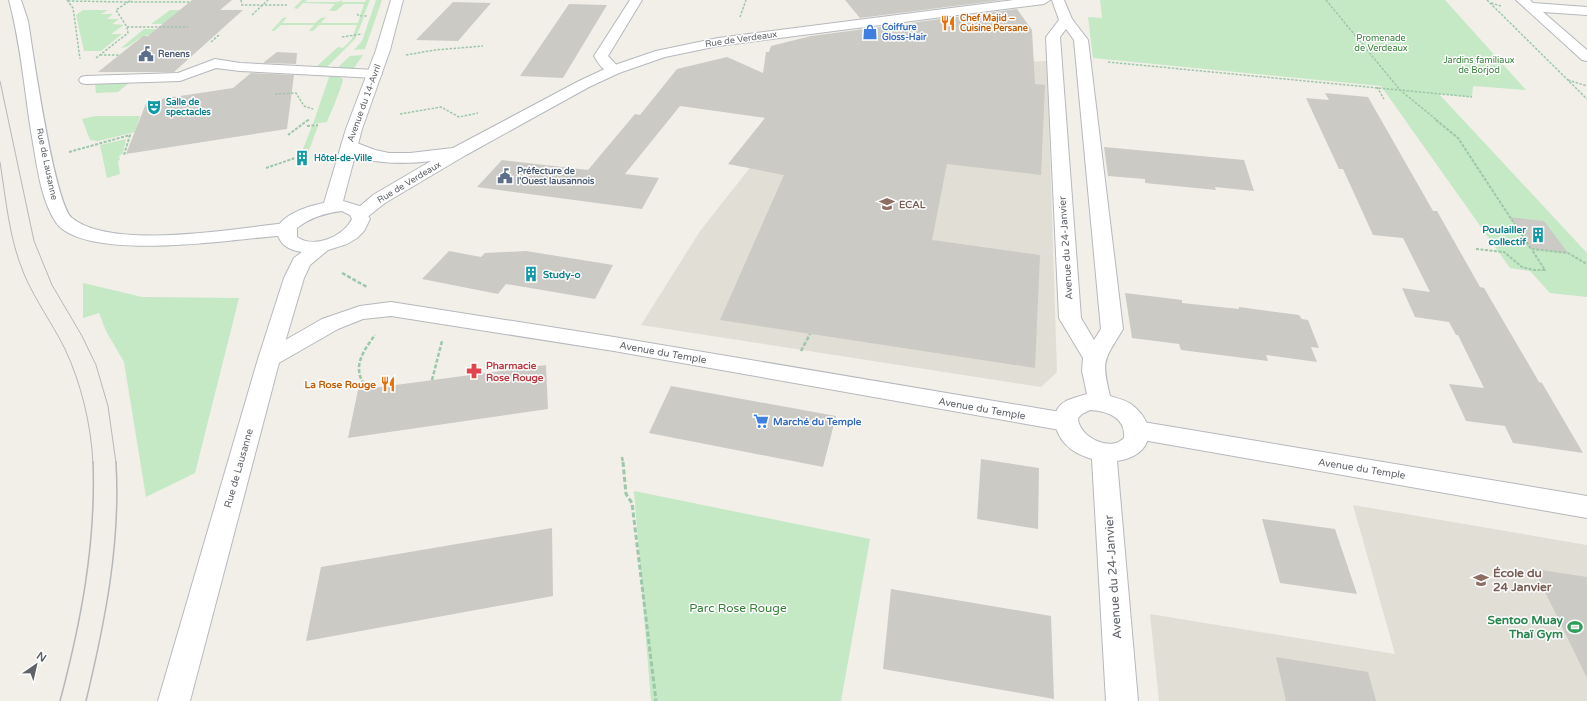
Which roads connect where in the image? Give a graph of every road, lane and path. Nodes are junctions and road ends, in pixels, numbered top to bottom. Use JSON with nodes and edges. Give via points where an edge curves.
{"nodes":[{"id":1,"x":15,"y":0,"type":"edge"},
{"id":2,"x":132,"y":0,"type":"edge"},
{"id":3,"x":241,"y":0,"type":"edge"},
{"id":4,"x":268,"y":0,"type":"edge"},
{"id":5,"x":397,"y":0,"type":"edge"},
{"id":6,"x":636,"y":0,"type":"edge"},
{"id":7,"x":1044,"y":0,"type":"edge"},
{"id":8,"x":1058,"y":0,"type":"edge"},
{"id":9,"x":1326,"y":0,"type":"edge"},
{"id":10,"x":1487,"y":0,"type":"edge"},
{"id":11,"x":68,"y":1,"type":"edge"},
{"id":12,"x":128,"y":2,"type":"junction"},
{"id":13,"x":189,"y":2,"type":"dead end"},
{"id":14,"x":1490,"y":3,"type":"junction"},
{"id":15,"x":1526,"y":4,"type":"edge"},
{"id":16,"x":263,"y":5,"type":"junction"},
{"id":17,"x":287,"y":5,"type":"dead end"},
{"id":18,"x":1498,"y":5,"type":"dead end"},
{"id":19,"x":1587,"y":11,"type":"edge"},
{"id":20,"x":357,"y":14,"type":"dead end"},
{"id":21,"x":252,"y":15,"type":"dead end"},
{"id":22,"x":368,"y":16,"type":"dead end"},
{"id":23,"x":1066,"y":20,"type":"junction"},
{"id":24,"x":127,"y":27,"type":"junction"},
{"id":25,"x":188,"y":27,"type":"dead end"},
{"id":26,"x":362,"y":34,"type":"dead end"},
{"id":27,"x":342,"y":37,"type":"dead end"},
{"id":28,"x":483,"y":46,"type":"dead end"},
{"id":29,"x":100,"y":55,"type":"junction"},
{"id":30,"x":119,"y":55,"type":"dead end"},
{"id":31,"x":406,"y":55,"type":"dead end"},
{"id":32,"x":1587,"y":57,"type":"edge"},
{"id":33,"x":1054,"y":59,"type":"junction"},
{"id":34,"x":1083,"y":62,"type":"junction"},
{"id":35,"x":1107,"y":62,"type":"dead end"},
{"id":36,"x":614,"y":70,"type":"junction"},
{"id":37,"x":375,"y":74,"type":"junction"},
{"id":38,"x":84,"y":75,"type":"junction"},
{"id":39,"x":1568,"y":80,"type":"junction"},
{"id":40,"x":1587,"y":86,"type":"edge"},
{"id":41,"x":1376,"y":87,"type":"junction"},
{"id":42,"x":1400,"y":90,"type":"junction"},
{"id":43,"x":275,"y":94,"type":"dead end"},
{"id":44,"x":1472,"y":97,"type":"dead end"},
{"id":45,"x":1384,"y":99,"type":"dead end"},
{"id":46,"x":1587,"y":99,"type":"edge"},
{"id":47,"x":313,"y":109,"type":"dead end"},
{"id":48,"x":481,"y":113,"type":"dead end"},
{"id":49,"x":400,"y":114,"type":"dead end"},
{"id":50,"x":310,"y":119,"type":"dead end"},
{"id":51,"x":318,"y":125,"type":"dead end"},
{"id":52,"x":307,"y":126,"type":"dead end"},
{"id":53,"x":1057,"y":132,"type":"junction"},
{"id":54,"x":288,"y":135,"type":"dead end"},
{"id":55,"x":1090,"y":136,"type":"junction"},
{"id":56,"x":349,"y":145,"type":"junction"},
{"id":57,"x":68,"y":152,"type":"dead end"},
{"id":58,"x":460,"y":152,"type":"junction"},
{"id":59,"x":124,"y":154,"type":"dead end"},
{"id":60,"x":294,"y":158,"type":"dead end"},
{"id":61,"x":266,"y":168,"type":"dead end"},
{"id":62,"x":332,"y":207,"type":"junction"},
{"id":63,"x":360,"y":214,"type":"junction"},
{"id":64,"x":287,"y":229,"type":"junction"},
{"id":65,"x":322,"y":246,"type":"junction"},
{"id":66,"x":1476,"y":249,"type":"dead end"},
{"id":67,"x":1532,"y":249,"type":"junction"},
{"id":68,"x":1587,"y":264,"type":"edge"},
{"id":69,"x":448,"y":318,"type":"junction"},
{"id":70,"x":377,"y":332,"type":"dead end"},
{"id":71,"x":810,"y":334,"type":"dead end"},
{"id":72,"x":797,"y":357,"type":"dead end"},
{"id":73,"x":1094,"y":358,"type":"junction"},
{"id":74,"x":269,"y":359,"type":"junction"},
{"id":75,"x":432,"y":380,"type":"dead end"},
{"id":76,"x":364,"y":384,"type":"dead end"},
{"id":77,"x":1100,"y":402,"type":"junction"},
{"id":78,"x":1066,"y":422,"type":"junction"},
{"id":79,"x":1137,"y":430,"type":"junction"},
{"id":80,"x":1104,"y":453,"type":"junction"},
{"id":81,"x":622,"y":457,"type":"dead end"},
{"id":82,"x":1587,"y":507,"type":"edge"},
{"id":83,"x":174,"y":701,"type":"edge"},
{"id":84,"x":656,"y":701,"type":"edge"},
{"id":85,"x":1122,"y":701,"type":"edge"}],
"edges":[{"from":1,"to":64,"type":"street","name":"Rue de Lausanne","via":[[21,21],[42,152],[54,201],[64,221],[76,229],[106,237],[167,241]]},
{"from":2,"to":12,"type":"path"},
{"from":3,"to":16,"type":"path","via":[[242,5]]},
{"from":4,"to":16,"type":"path"},
{"from":5,"to":37,"type":"street","name":"Avenue du 14-Avril"},
{"from":6,"to":36,"type":"street","via":[[601,56]]},
{"from":7,"to":36,"type":"street","name":"Rue de Verdeaux","via":[[718,42],[661,54]]},
{"from":8,"to":23,"type":"street"},
{"from":9,"to":42,"type":"path"},
{"from":10,"to":14,"type":"path"},
{"from":11,"to":12,"type":"path"},
{"from":11,"to":38,"type":"path","via":[[73,8]]},
{"from":12,"to":13,"type":"path"},
{"from":12,"to":24,"type":"path","via":[[116,10]]},
{"from":14,"to":18,"type":"path"},
{"from":14,"to":39,"type":"path"},
{"from":15,"to":19,"type":"street"},
{"from":15,"to":32,"type":"street"},
{"from":16,"to":17,"type":"path"},
{"from":16,"to":21,"type":"path"},
{"from":20,"to":22,"type":"path"},
{"from":23,"to":33,"type":"street","name":"Avenue du 24-Janvier","via":[[1053,37]]},
{"from":23,"to":34,"type":"street","via":[[1081,40]]},
{"from":24,"to":25,"type":"path"},
{"from":24,"to":29,"type":"path","via":[[128,33]]},
{"from":26,"to":27,"type":"path"},
{"from":28,"to":31,"type":"path","via":[[430,49]]},
{"from":29,"to":30,"type":"path"},
{"from":29,"to":38,"type":"path"},
{"from":33,"to":34,"type":"street"},
{"from":33,"to":53,"type":"street","name":"Avenue du 24-Janvier"},
{"from":34,"to":55,"type":"street"},
{"from":35,"to":41,"type":"path"},
{"from":36,"to":58,"type":"street","name":"Rue de Verdeaux"},
{"from":37,"to":38,"type":"street","via":[[240,67],[215,63],[180,77]]},
{"from":37,"to":56,"type":"street","name":"Avenue du 14-Avril"},
{"from":39,"to":40,"type":"path"},
{"from":39,"to":46,"type":"path"},
{"from":41,"to":42,"type":"path"},
{"from":41,"to":45,"type":"path"},
{"from":42,"to":44,"type":"path"},
{"from":42,"to":67,"type":"path","via":[[1458,138]]},
{"from":43,"to":47,"type":"path","via":[[296,93],[304,106]]},
{"from":48,"to":49,"type":"path","via":[[460,117],[441,107]]},
{"from":50,"to":54,"type":"path"},
{"from":51,"to":52,"type":"path"},
{"from":53,"to":55,"type":"street"},
{"from":53,"to":73,"type":"street","name":"Avenue du 24-Janvier","via":[[1070,318]]},
{"from":55,"to":73,"type":"street","via":[[1112,328]]},
{"from":56,"to":58,"type":"street","name":"Rue de Verdeaux","via":[[370,154],[393,157],[424,157]]},
{"from":56,"to":62,"type":"street","name":"Avenue du 14-Avril"},
{"from":57,"to":59,"type":"path","via":[[130,135]]},
{"from":58,"to":63,"type":"street","name":"Rue de Verdeaux","via":[[379,199]]},
{"from":60,"to":61,"type":"path"},
{"from":62,"to":63,"type":"street","via":[[349,208]]},
{"from":62,"to":64,"type":"street","via":[[310,212],[292,222]]},
{"from":63,"to":65,"type":"street","via":[[360,224],[353,233],[342,240]]},
{"from":64,"to":65,"type":"street","via":[[288,240],[293,244]]},
{"from":65,"to":74,"type":"street","name":"Rue de Lausanne","via":[[301,262]]},
{"from":66,"to":67,"type":"path","via":[[1504,252],[1514,263],[1534,271],[1545,270]]},
{"from":67,"to":68,"type":"path","via":[[1568,253]]},
{"from":69,"to":74,"type":"street","name":"Avenue du Temple","via":[[391,309],[360,313],[330,324]]},
{"from":69,"to":75,"type":"path"},
{"from":69,"to":78,"type":"street","name":"Avenue du Temple"},
{"from":70,"to":76,"type":"path","via":[[360,361],[358,373]]},
{"from":71,"to":72,"type":"path"},
{"from":73,"to":77,"type":"street","name":"Avenue du 24-Janvier","via":[[1093,371]]},
{"from":74,"to":83,"type":"street","name":"Rue de Lausanne"},
{"from":77,"to":78,"type":"street","via":[[1079,404],[1071,408]]},
{"from":77,"to":79,"type":"street","via":[[1120,409],[1128,415]]},
{"from":78,"to":80,"type":"street","via":[[1073,438],[1093,450]]},
{"from":79,"to":80,"type":"street","via":[[1137,438],[1133,445],[1116,453]]},
{"from":79,"to":82,"type":"street","name":"Avenue du Temple"},
{"from":80,"to":85,"type":"street","name":"Avenue du 24-Janvier"},
{"from":81,"to":84,"type":"path","via":[[626,494],[632,503]]}]}
